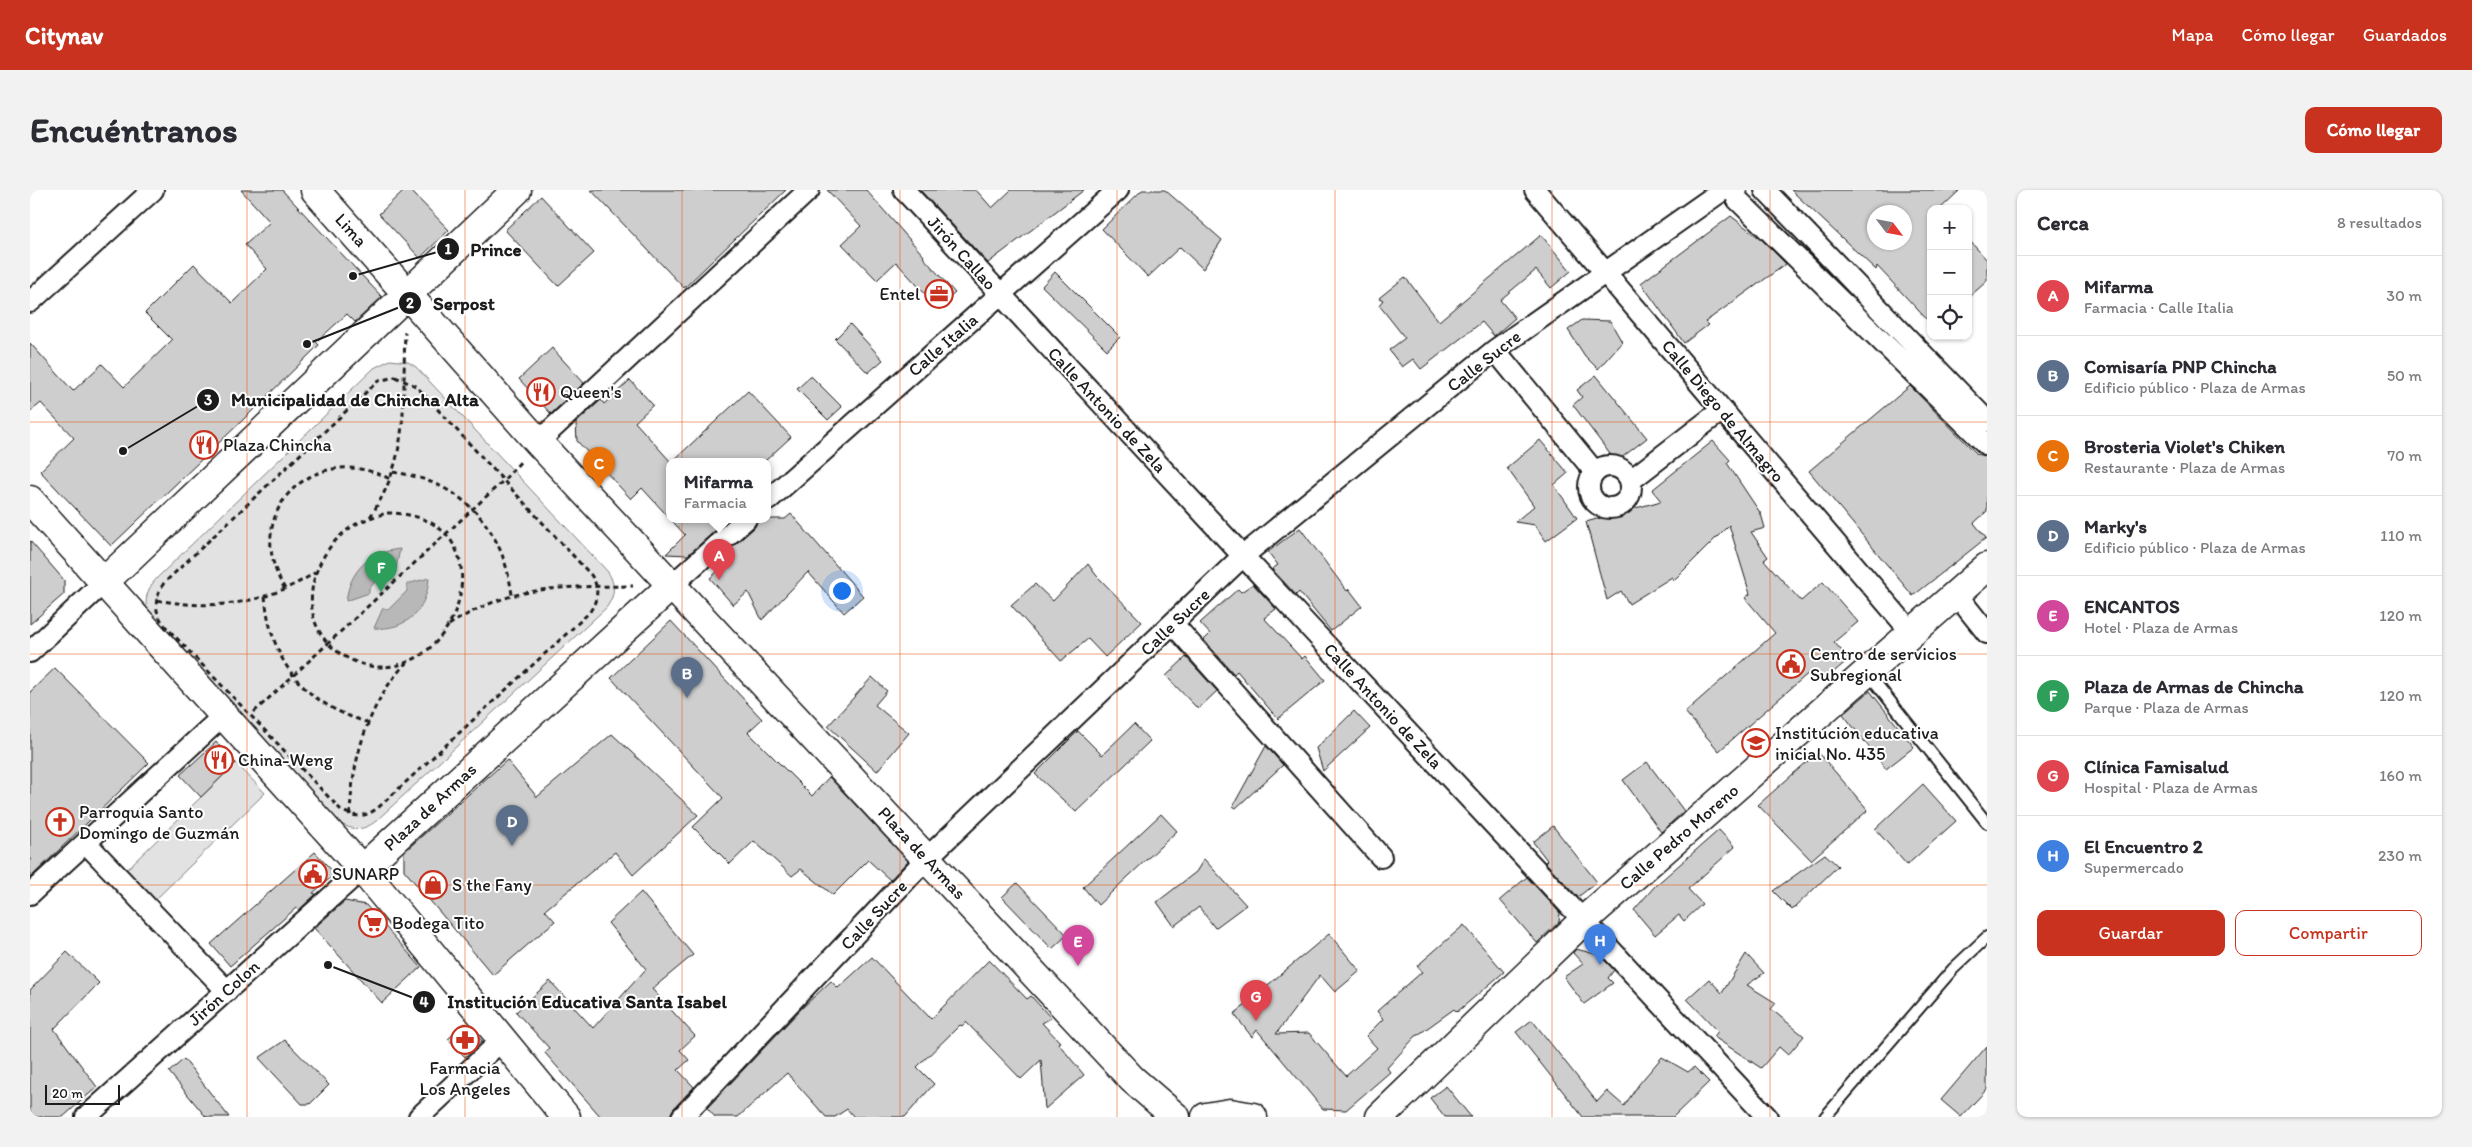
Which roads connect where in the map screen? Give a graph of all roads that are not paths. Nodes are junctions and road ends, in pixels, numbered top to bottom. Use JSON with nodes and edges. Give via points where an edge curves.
{"nodes":[{"id":1,"x":153,"y":190,"type":"edge"},
{"id":2,"x":315,"y":190,"type":"edge"},
{"id":3,"x":517,"y":190,"type":"edge"},
{"id":4,"x":809,"y":190,"type":"edge"},
{"id":5,"x":904,"y":190,"type":"edge"},
{"id":6,"x":1118,"y":190,"type":"edge"},
{"id":7,"x":1535,"y":190,"type":"edge"},
{"id":8,"x":1723,"y":190,"type":"edge"},
{"id":9,"x":1736,"y":190,"type":"edge"},
{"id":10,"x":1764,"y":190,"type":"edge"},
{"id":11,"x":1605,"y":272,"type":"junction"},
{"id":12,"x":408,"y":292,"type":"junction"},
{"id":13,"x":1000,"y":295,"type":"junction"},
{"id":14,"x":30,"y":302,"type":"edge"},
{"id":15,"x":1495,"y":350,"type":"junction"},
{"id":16,"x":1722,"y":410,"type":"junction"},
{"id":17,"x":1987,"y":421,"type":"edge"},
{"id":18,"x":538,"y":442,"type":"junction"},
{"id":19,"x":1987,"y":445,"type":"edge"},
{"id":20,"x":1594,"y":471,"type":"junction"},
{"id":21,"x":1631,"y":480,"type":"junction"},
{"id":22,"x":771,"y":497,"type":"edge"},
{"id":23,"x":30,"y":500,"type":"edge"},
{"id":24,"x":742,"y":523,"type":"edge"},
{"id":25,"x":1242,"y":556,"type":"junction"},
{"id":26,"x":1987,"y":567,"type":"edge"},
{"id":27,"x":104,"y":582,"type":"junction"},
{"id":28,"x":671,"y":586,"type":"junction"},
{"id":29,"x":1956,"y":594,"type":"junction"},
{"id":30,"x":1173,"y":624,"type":"junction"},
{"id":31,"x":1912,"y":632,"type":"junction"},
{"id":32,"x":1987,"y":633,"type":"edge"},
{"id":33,"x":30,"y":652,"type":"edge"},
{"id":34,"x":1867,"y":672,"type":"junction"},
{"id":35,"x":237,"y":720,"type":"junction"},
{"id":36,"x":1987,"y":824,"type":"edge"},
{"id":37,"x":86,"y":843,"type":"junction"},
{"id":38,"x":1381,"y":857,"type":"dead end"},
{"id":39,"x":927,"y":858,"type":"junction"},
{"id":40,"x":362,"y":869,"type":"junction"},
{"id":41,"x":30,"y":894,"type":"edge"},
{"id":42,"x":1583,"y":921,"type":"junction"},
{"id":43,"x":1987,"y":937,"type":"edge"},
{"id":44,"x":226,"y":992,"type":"junction"},
{"id":45,"x":502,"y":1040,"type":"junction"},
{"id":46,"x":86,"y":1117,"type":"edge"},
{"id":47,"x":419,"y":1117,"type":"edge"},
{"id":48,"x":566,"y":1117,"type":"edge"},
{"id":49,"x":682,"y":1117,"type":"edge"},
{"id":50,"x":1176,"y":1117,"type":"edge"},
{"id":51,"x":1206,"y":1117,"type":"edge"},
{"id":52,"x":1253,"y":1117,"type":"edge"},
{"id":53,"x":1380,"y":1117,"type":"edge"},
{"id":54,"x":1767,"y":1117,"type":"edge"},
{"id":55,"x":1825,"y":1117,"type":"edge"}],
"edges":[{"from":1,"to":14,"type":"street"},
{"from":2,"to":12,"type":"main road","name":"Lima"},
{"from":3,"to":12,"type":"main road"},
{"from":4,"to":18,"type":"street"},
{"from":5,"to":13,"type":"street","name":"Jirón Callao"},
{"from":6,"to":13,"type":"street","name":"Calle Italia"},
{"from":7,"to":11,"type":"street","name":"Calle Diego de Almagro"},
{"from":8,"to":11,"type":"street","name":"Calle Sucre"},
{"from":9,"to":19,"type":"street","via":[[1737,199]]},
{"from":10,"to":17,"type":"street"},
{"from":11,"to":15,"type":"street","name":"Calle Sucre"},
{"from":11,"to":16,"type":"street","name":"Calle Diego de Almagro"},
{"from":12,"to":18,"type":"main road","name":"Plaza de Armas"},
{"from":12,"to":27,"type":"main road"},
{"from":13,"to":22,"type":"street","name":"Calle Italia"},
{"from":13,"to":25,"type":"street","name":"Calle Antonio de Zela"},
{"from":15,"to":20,"type":"street"},
{"from":15,"to":25,"type":"street","name":"Calle Sucre"},
{"from":16,"to":21,"type":"street"},
{"from":16,"to":31,"type":"street","name":"Calle Diego de Almagro"},
{"from":18,"to":28,"type":"main road","name":"Plaza de Armas"},
{"from":20,"to":21,"type":"street","via":[[1611,465],[1620,467]]},
{"from":20,"to":21,"type":"street","via":[[1588,490],[1592,500],[1610,509],[1627,500]]},
{"from":23,"to":27,"type":"main road"},
{"from":24,"to":28,"type":"street"},
{"from":25,"to":30,"type":"street","name":"Calle Sucre"},
{"from":25,"to":42,"type":"street","name":"Calle Antonio de Zela"},
{"from":26,"to":29,"type":"main road","name":"Calle Pedro Moreno"},
{"from":27,"to":33,"type":"street"},
{"from":27,"to":35,"type":"main road"},
{"from":28,"to":39,"type":"main road","name":"Plaza de Armas"},
{"from":28,"to":40,"type":"main road","name":"Plaza de Armas"},
{"from":29,"to":31,"type":"main road","name":"Calle Pedro Moreno"},
{"from":29,"to":32,"type":"street"},
{"from":30,"to":38,"type":"street"},
{"from":30,"to":39,"type":"street","name":"Calle Sucre"},
{"from":31,"to":34,"type":"main road","name":"Calle Pedro Moreno"},
{"from":34,"to":36,"type":"lane"},
{"from":34,"to":42,"type":"main road","name":"Calle Pedro Moreno"},
{"from":35,"to":37,"type":"street"},
{"from":35,"to":40,"type":"main road"},
{"from":37,"to":41,"type":"street"},
{"from":37,"to":44,"type":"street"},
{"from":39,"to":49,"type":"street","name":"Calle Sucre"},
{"from":39,"to":50,"type":"main road","name":"Plaza de Armas","via":[[1132,1079]]},
{"from":40,"to":44,"type":"street","name":"Jirón Colon"},
{"from":40,"to":45,"type":"main road"},
{"from":42,"to":53,"type":"main road","name":"Calle Pedro Moreno"},
{"from":42,"to":54,"type":"street","name":"Calle Antonio de Zela"},
{"from":43,"to":55,"type":"lane","via":[[1953,969]]},
{"from":44,"to":46,"type":"street","name":"Jirón Colon"},
{"from":45,"to":47,"type":"street"},
{"from":45,"to":48,"type":"main road"},
{"from":51,"to":52,"type":"main road","via":[[1230,1113]]}]}
